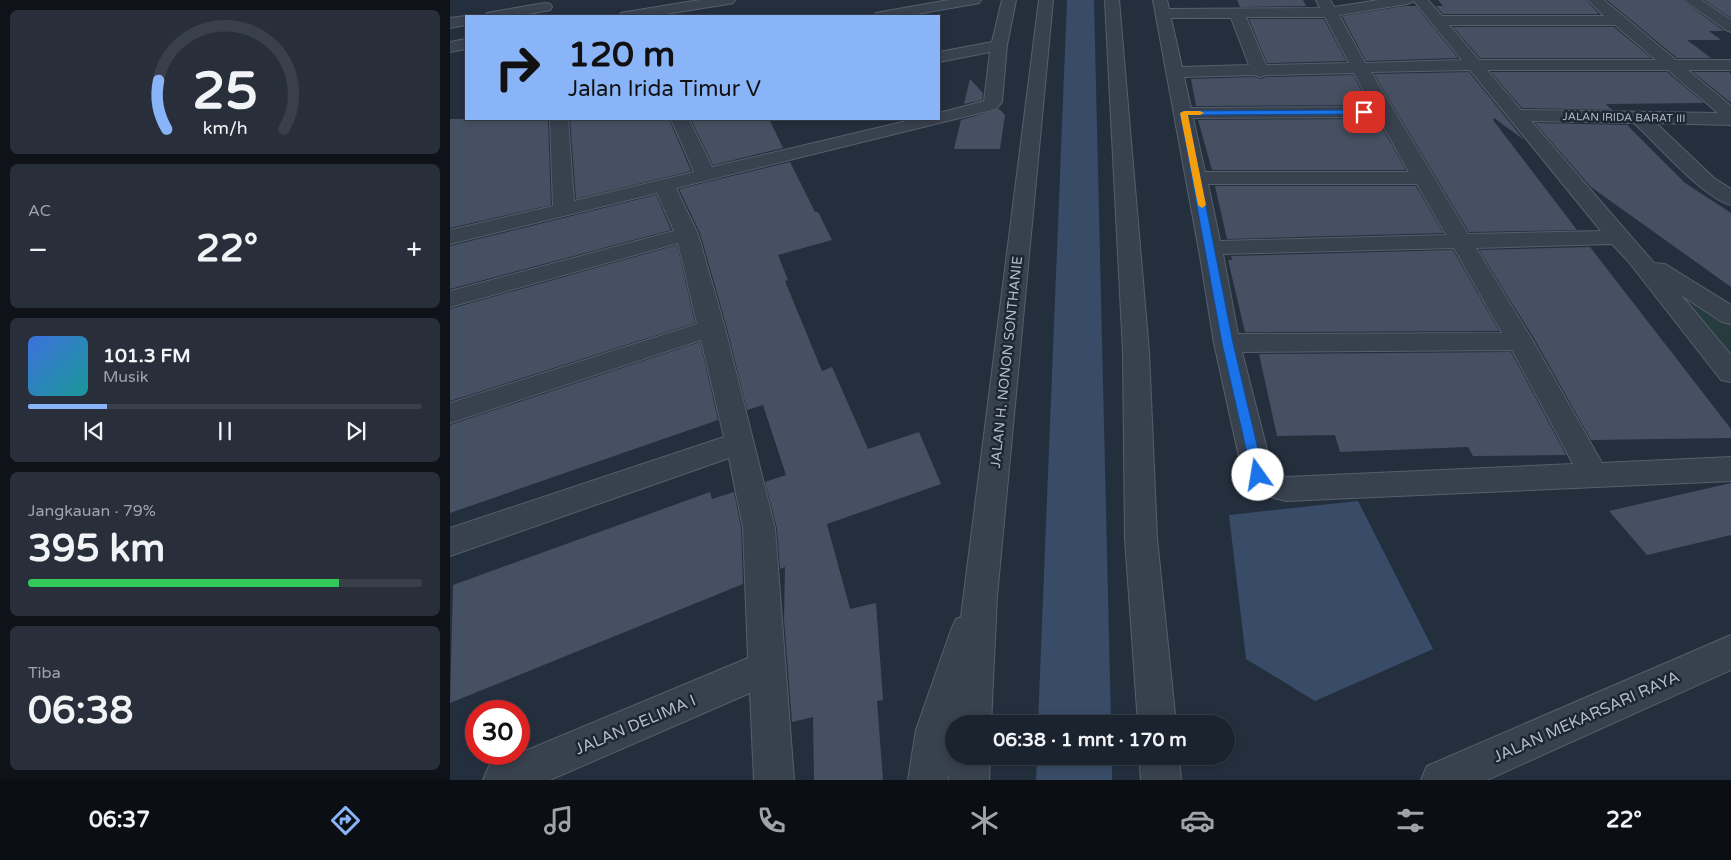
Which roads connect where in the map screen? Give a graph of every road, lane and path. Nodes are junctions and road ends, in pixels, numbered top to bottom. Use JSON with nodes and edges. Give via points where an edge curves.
{"nodes":[{"id":1,"x":728,"y":0,"type":"edge"},
{"id":2,"x":974,"y":0,"type":"edge"},
{"id":3,"x":1009,"y":0,"type":"edge"},
{"id":4,"x":1046,"y":0,"type":"edge"},
{"id":5,"x":1112,"y":0,"type":"edge"},
{"id":6,"x":1407,"y":0,"type":"edge"},
{"id":7,"x":1420,"y":0,"type":"edge"},
{"id":8,"x":1595,"y":0,"type":"edge"},
{"id":9,"x":1691,"y":0,"type":"edge"},
{"id":10,"x":1327,"y":6,"type":"edge"},
{"id":11,"x":1161,"y":7,"type":"edge"},
{"id":12,"x":546,"y":8,"type":"edge"},
{"id":13,"x":636,"y":12,"type":"edge"},
{"id":14,"x":1237,"y":13,"type":"junction"},
{"id":15,"x":499,"y":15,"type":"edge"},
{"id":16,"x":887,"y":15,"type":"edge"},
{"id":17,"x":465,"y":20,"type":"edge"},
{"id":18,"x":1438,"y":20,"type":"junction"},
{"id":19,"x":1619,"y":20,"type":"junction"},
{"id":20,"x":1728,"y":22,"type":"edge"},
{"id":21,"x":450,"y":23,"type":"edge"},
{"id":22,"x":465,"y":44,"type":"edge"},
{"id":23,"x":999,"y":46,"type":"junction"},
{"id":24,"x":450,"y":47,"type":"edge"},
{"id":25,"x":940,"y":58,"type":"edge"},
{"id":26,"x":1476,"y":65,"type":"junction"},
{"id":27,"x":1731,"y":65,"type":"edge"},
{"id":28,"x":1674,"y":66,"type":"junction"},
{"id":29,"x":1362,"y":69,"type":"junction"},
{"id":30,"x":1176,"y":72,"type":"junction"},
{"id":31,"x":1260,"y":72,"type":"junction"},
{"id":32,"x":1384,"y":112,"type":"junction"},
{"id":33,"x":1184,"y":113,"type":"junction"},
{"id":34,"x":1518,"y":115,"type":"junction"},
{"id":35,"x":1731,"y":115,"type":"edge"},
{"id":36,"x":940,"y":118,"type":"edge"},
{"id":37,"x":1639,"y":118,"type":"junction"},
{"id":38,"x":1731,"y":119,"type":"edge"},
{"id":39,"x":559,"y":120,"type":"edge"},
{"id":40,"x":680,"y":120,"type":"edge"},
{"id":41,"x":930,"y":120,"type":"edge"},
{"id":42,"x":706,"y":175,"type":"junction"},
{"id":43,"x":1197,"y":178,"type":"junction"},
{"id":44,"x":1424,"y":178,"type":"junction"},
{"id":45,"x":664,"y":185,"type":"junction"},
{"id":46,"x":1731,"y":199,"type":"edge"},
{"id":47,"x":564,"y":209,"type":"junction"},
{"id":48,"x":687,"y":234,"type":"junction"},
{"id":49,"x":450,"y":237,"type":"edge"},
{"id":50,"x":1618,"y":237,"type":"junction"},
{"id":51,"x":1460,"y":241,"type":"junction"},
{"id":52,"x":1210,"y":248,"type":"junction"},
{"id":53,"x":1636,"y":256,"type":"junction"},
{"id":54,"x":450,"y":299,"type":"edge"},
{"id":55,"x":1731,"y":316,"type":"edge"},
{"id":56,"x":712,"y":328,"type":"junction"},
{"id":57,"x":1520,"y":341,"type":"junction"},
{"id":58,"x":1227,"y":343,"type":"junction"},
{"id":59,"x":1731,"y":373,"type":"edge"},
{"id":60,"x":450,"y":413,"type":"edge"},
{"id":61,"x":740,"y":443,"type":"junction"},
{"id":62,"x":1731,"y":468,"type":"edge"},
{"id":63,"x":1594,"y":476,"type":"junction"},
{"id":64,"x":450,"y":542,"type":"edge"},
{"id":65,"x":980,"y":596,"type":"junction"},
{"id":66,"x":1731,"y":652,"type":"edge"},
{"id":67,"x":767,"y":668,"type":"junction"},
{"id":68,"x":973,"y":715,"type":"edge"},
{"id":69,"x":1156,"y":715,"type":"edge"},
{"id":70,"x":970,"y":765,"type":"edge"},
{"id":71,"x":1160,"y":765,"type":"edge"},
{"id":72,"x":503,"y":780,"type":"edge"},
{"id":73,"x":774,"y":780,"type":"edge"},
{"id":74,"x":928,"y":780,"type":"edge"},
{"id":75,"x":969,"y":780,"type":"edge"},
{"id":76,"x":1161,"y":780,"type":"edge"},
{"id":77,"x":1441,"y":780,"type":"edge"}],
"edges":[{"from":1,"to":13,"type":"street"},
{"from":2,"to":16,"type":"street"},
{"from":3,"to":23,"type":"street"},
{"from":4,"to":65,"type":"street","name":"JALAN H. NONON SONTHANIE"},
{"from":5,"to":69,"type":"street","via":[[1136,352],[1141,538]]},
{"from":6,"to":10,"type":"street"},
{"from":7,"to":18,"type":"street"},
{"from":8,"to":19,"type":"street"},
{"from":9,"to":20,"type":"street"},
{"from":10,"to":14,"type":"street"},
{"from":10,"to":29,"type":"street"},
{"from":11,"to":14,"type":"street"},
{"from":11,"to":30,"type":"street"},
{"from":12,"to":15,"type":"street"},
{"from":14,"to":31,"type":"street"},
{"from":17,"to":21,"type":"street"},
{"from":18,"to":19,"type":"street"},
{"from":18,"to":26,"type":"street"},
{"from":19,"to":28,"type":"street"},
{"from":22,"to":24,"type":"street"},
{"from":23,"to":25,"type":"street"},
{"from":23,"to":36,"type":"street","via":[[993,102]]},
{"from":26,"to":28,"type":"street"},
{"from":26,"to":29,"type":"street"},
{"from":26,"to":34,"type":"street"},
{"from":27,"to":28,"type":"street"},
{"from":28,"to":35,"type":"street"},
{"from":29,"to":31,"type":"street"},
{"from":29,"to":32,"type":"street"},
{"from":30,"to":31,"type":"street"},
{"from":30,"to":33,"type":"street"},
{"from":32,"to":33,"type":"street"},
{"from":32,"to":44,"type":"street"},
{"from":33,"to":43,"type":"street"},
{"from":34,"to":37,"type":"street","name":"JALAN IRIDA BARAT III"},
{"from":34,"to":50,"type":"street"},
{"from":37,"to":38,"type":"street","name":"JALAN IRIDA BARAT III"},
{"from":37,"to":46,"type":"street","via":[[1707,182]]},
{"from":39,"to":47,"type":"street"},
{"from":40,"to":42,"type":"street"},
{"from":41,"to":42,"type":"street"},
{"from":42,"to":45,"type":"street"},
{"from":43,"to":44,"type":"street"},
{"from":43,"to":52,"type":"street"},
{"from":44,"to":51,"type":"street"},
{"from":45,"to":47,"type":"street"},
{"from":45,"to":48,"type":"street"},
{"from":47,"to":49,"type":"street"},
{"from":48,"to":54,"type":"street"},
{"from":48,"to":56,"type":"street"},
{"from":50,"to":51,"type":"street"},
{"from":50,"to":53,"type":"street"},
{"from":51,"to":52,"type":"street"},
{"from":51,"to":57,"type":"street"},
{"from":52,"to":58,"type":"street"},
{"from":53,"to":55,"type":"street"},
{"from":53,"to":59,"type":"street"},
{"from":56,"to":60,"type":"street"},
{"from":56,"to":61,"type":"street"},
{"from":57,"to":58,"type":"street"},
{"from":57,"to":63,"type":"street"},
{"from":58,"to":63,"type":"street","via":[[1258,475],[1271,485],[1286,489]]},
{"from":61,"to":64,"type":"street"},
{"from":61,"to":67,"type":"street","via":[[759,528]]},
{"from":62,"to":63,"type":"street"},
{"from":65,"to":68,"type":"street","name":"JALAN H. NONON SONTHANIE"},
{"from":65,"to":74,"type":"street","via":[[935,730]]},
{"from":66,"to":77,"type":"street","name":"JALAN MEKARSARI RAYA"},
{"from":67,"to":72,"type":"street","name":"JALAN DELIMA I"},
{"from":67,"to":73,"type":"street"},
{"from":70,"to":75,"type":"street"},
{"from":71,"to":76,"type":"street"}]}
